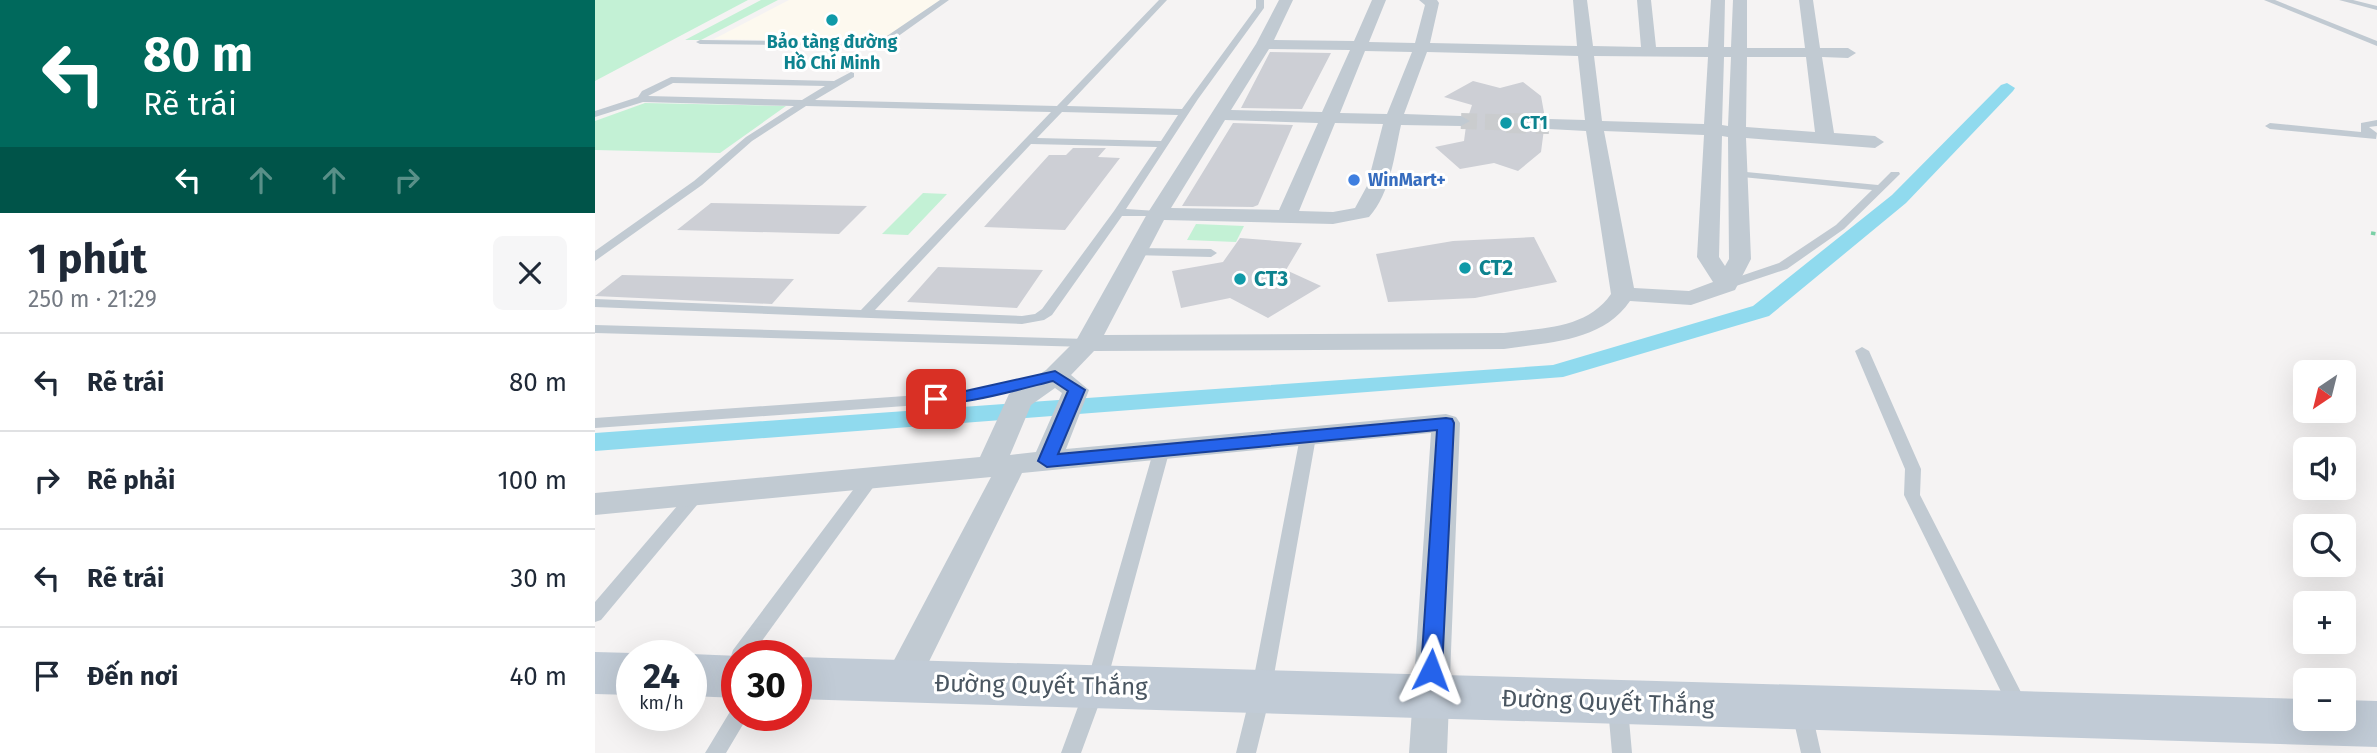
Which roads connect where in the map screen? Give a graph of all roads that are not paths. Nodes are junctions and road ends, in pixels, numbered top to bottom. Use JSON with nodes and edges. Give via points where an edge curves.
{"nodes":[{"id":1,"x":945,"y":0,"type":"edge"},
{"id":2,"x":1163,"y":0,"type":"edge"},
{"id":3,"x":1261,"y":0,"type":"edge"},
{"id":4,"x":1286,"y":0,"type":"edge"},
{"id":5,"x":1379,"y":0,"type":"edge"},
{"id":6,"x":1426,"y":0,"type":"edge"},
{"id":7,"x":1580,"y":0,"type":"edge"},
{"id":8,"x":1644,"y":0,"type":"edge"},
{"id":9,"x":1718,"y":0,"type":"edge"},
{"id":10,"x":1740,"y":0,"type":"edge"},
{"id":11,"x":1806,"y":0,"type":"edge"},
{"id":12,"x":2268,"y":0,"type":"edge"},
{"id":13,"x":2343,"y":0,"type":"edge"},
{"id":14,"x":2377,"y":8,"type":"edge"},
{"id":15,"x":2374,"y":41,"type":"edge"},
{"id":16,"x":701,"y":42,"type":"dead end"},
{"id":17,"x":1265,"y":44,"type":"junction"},
{"id":18,"x":1359,"y":46,"type":"junction"},
{"id":19,"x":1421,"y":48,"type":"junction"},
{"id":20,"x":1585,"y":51,"type":"junction"},
{"id":21,"x":1649,"y":52,"type":"junction"},
{"id":22,"x":1716,"y":52,"type":"junction"},
{"id":23,"x":1738,"y":52,"type":"junction"},
{"id":24,"x":1814,"y":53,"type":"junction"},
{"id":25,"x":1848,"y":53,"type":"dead end"},
{"id":26,"x":851,"y":75,"type":"dead end"},
{"id":27,"x":839,"y":84,"type":"junction"},
{"id":28,"x":642,"y":99,"type":"junction"},
{"id":29,"x":804,"y":103,"type":"junction"},
{"id":30,"x":1059,"y":110,"type":"junction"},
{"id":31,"x":1185,"y":112,"type":"junction"},
{"id":32,"x":595,"y":114,"type":"edge"},
{"id":33,"x":1220,"y":116,"type":"junction"},
{"id":34,"x":1328,"y":118,"type":"junction"},
{"id":35,"x":1393,"y":120,"type":"junction"},
{"id":36,"x":1461,"y":121,"type":"tunnel mouth"},
{"id":37,"x":2377,"y":123,"type":"edge"},
{"id":38,"x":1549,"y":124,"type":"dead end"},
{"id":39,"x":1594,"y":125,"type":"junction"},
{"id":40,"x":2270,"y":126,"type":"dead end"},
{"id":41,"x":1711,"y":130,"type":"junction"},
{"id":42,"x":1736,"y":132,"type":"junction"},
{"id":43,"x":2376,"y":137,"type":"edge"},
{"id":44,"x":1825,"y":138,"type":"junction"},
{"id":45,"x":1031,"y":141,"type":"junction"},
{"id":46,"x":1875,"y":142,"type":"dead end"},
{"id":47,"x":1164,"y":144,"type":"junction"},
{"id":48,"x":1736,"y":174,"type":"junction"},
{"id":49,"x":1895,"y":174,"type":"dead end"},
{"id":50,"x":1880,"y":188,"type":"junction"},
{"id":51,"x":1119,"y":212,"type":"junction"},
{"id":52,"x":1157,"y":214,"type":"junction"},
{"id":53,"x":1286,"y":218,"type":"junction"},
{"id":54,"x":1136,"y":252,"type":"junction"},
{"id":55,"x":1210,"y":253,"type":"dead end"},
{"id":56,"x":595,"y":257,"type":"edge"},
{"id":57,"x":1727,"y":285,"type":"junction"},
{"id":58,"x":1623,"y":294,"type":"junction"},
{"id":59,"x":595,"y":303,"type":"edge"},
{"id":60,"x":863,"y":315,"type":"junction"},
{"id":61,"x":595,"y":329,"type":"edge"},
{"id":62,"x":1087,"y":343,"type":"junction"},
{"id":63,"x":1862,"y":351,"type":"dead end"},
{"id":64,"x":1066,"y":383,"type":"junction"},
{"id":65,"x":595,"y":422,"type":"edge"},
{"id":66,"x":1308,"y":437,"type":"junction"},
{"id":67,"x":1163,"y":449,"type":"junction"},
{"id":68,"x":1049,"y":456,"type":"junction"},
{"id":69,"x":999,"y":463,"type":"junction"},
{"id":70,"x":871,"y":478,"type":"junction"},
{"id":71,"x":695,"y":495,"type":"junction"},
{"id":72,"x":595,"y":504,"type":"edge"},
{"id":73,"x":595,"y":615,"type":"edge"},
{"id":74,"x":755,"y":640,"type":"edge"},
{"id":75,"x":595,"y":673,"type":"edge"},
{"id":76,"x":616,"y":674,"type":"edge"},
{"id":77,"x":812,"y":678,"type":"edge"},
{"id":78,"x":901,"y":681,"type":"junction"},
{"id":79,"x":1096,"y":685,"type":"junction"},
{"id":80,"x":1261,"y":692,"type":"junction"},
{"id":81,"x":1430,"y":697,"type":"junction"},
{"id":82,"x":1618,"y":703,"type":"junction"},
{"id":83,"x":2022,"y":715,"type":"junction"},
{"id":84,"x":721,"y":718,"type":"edge"},
{"id":85,"x":2377,"y":724,"type":"edge"},
{"id":86,"x":1806,"y":731,"type":"edge"},
{"id":87,"x":715,"y":753,"type":"edge"},
{"id":88,"x":1071,"y":753,"type":"edge"},
{"id":89,"x":1246,"y":753,"type":"edge"},
{"id":90,"x":1427,"y":753,"type":"edge"},
{"id":91,"x":1622,"y":753,"type":"edge"}],
"edges":[{"from":1,"to":16,"type":"lane","via":[[876,44]]},
{"from":2,"to":30,"type":"lane"},
{"from":3,"to":31,"type":"lane","via":[[1260,8]]},
{"from":4,"to":17,"type":"street"},
{"from":5,"to":18,"type":"street"},
{"from":6,"to":19,"type":"street","via":[[1432,4]]},
{"from":7,"to":20,"type":"street"},
{"from":8,"to":21,"type":"street"},
{"from":9,"to":22,"type":"street"},
{"from":10,"to":23,"type":"street"},
{"from":11,"to":24,"type":"street"},
{"from":12,"to":15,"type":"lane"},
{"from":13,"to":14,"type":"lane"},
{"from":17,"to":18,"type":"street"},
{"from":17,"to":33,"type":"street"},
{"from":18,"to":19,"type":"street"},
{"from":18,"to":34,"type":"street"},
{"from":19,"to":20,"type":"street"},
{"from":19,"to":35,"type":"street"},
{"from":20,"to":21,"type":"street"},
{"from":20,"to":39,"type":"street"},
{"from":21,"to":22,"type":"street"},
{"from":22,"to":23,"type":"street"},
{"from":22,"to":41,"type":"street"},
{"from":23,"to":24,"type":"street"},
{"from":23,"to":42,"type":"street"},
{"from":24,"to":25,"type":"street"},
{"from":24,"to":44,"type":"street"},
{"from":26,"to":27,"type":"lane"},
{"from":27,"to":28,"type":"lane","via":[[671,80]]},
{"from":27,"to":29,"type":"lane"},
{"from":28,"to":29,"type":"lane"},
{"from":28,"to":32,"type":"lane"},
{"from":29,"to":30,"type":"lane"},
{"from":29,"to":56,"type":"lane","via":[[749,139],[698,183]]},
{"from":30,"to":31,"type":"lane"},
{"from":30,"to":45,"type":"lane"},
{"from":31,"to":47,"type":"lane"},
{"from":33,"to":34,"type":"street"},
{"from":33,"to":52,"type":"street"},
{"from":34,"to":35,"type":"street"},
{"from":34,"to":53,"type":"street"},
{"from":35,"to":36,"type":"street"},
{"from":35,"to":53,"type":"street","via":[[1377,186],[1361,213]]},
{"from":37,"to":43,"type":"lane","via":[[2364,125]]},
{"from":38,"to":39,"type":"street"},
{"from":39,"to":41,"type":"street"},
{"from":39,"to":58,"type":"street"},
{"from":40,"to":43,"type":"lane"},
{"from":41,"to":42,"type":"street"},
{"from":41,"to":57,"type":"street","via":[[1708,257]]},
{"from":42,"to":44,"type":"street"},
{"from":42,"to":48,"type":"street"},
{"from":44,"to":46,"type":"street"},
{"from":45,"to":47,"type":"lane"},
{"from":45,"to":60,"type":"lane"},
{"from":47,"to":51,"type":"lane"},
{"from":48,"to":50,"type":"lane"},
{"from":48,"to":57,"type":"street","via":[[1740,259]]},
{"from":49,"to":50,"type":"lane"},
{"from":50,"to":57,"type":"lane","via":[[1840,227],[1783,266]]},
{"from":51,"to":52,"type":"lane"},
{"from":51,"to":60,"type":"lane","via":[[1039,317]]},
{"from":52,"to":53,"type":"street"},
{"from":52,"to":54,"type":"street"},
{"from":54,"to":55,"type":"lane"},
{"from":54,"to":62,"type":"street"},
{"from":57,"to":58,"type":"street","via":[[1691,298]]},
{"from":58,"to":62,"type":"street","via":[[1600,319],[1561,332],[1504,341]]},
{"from":59,"to":60,"type":"lane"},
{"from":61,"to":62,"type":"lane"},
{"from":62,"to":64,"type":"street"},
{"from":63,"to":83,"type":"lane","via":[[1913,469],[1912,495]]},
{"from":64,"to":65,"type":"lane","via":[[961,397]]},
{"from":64,"to":68,"type":"street"},
{"from":64,"to":69,"type":"street","via":[[1019,400]]},
{"from":66,"to":67,"type":"street"},
{"from":66,"to":80,"type":"lane"},
{"from":66,"to":81,"type":"street","via":[[1446,423]]},
{"from":67,"to":68,"type":"street"},
{"from":67,"to":79,"type":"lane"},
{"from":68,"to":69,"type":"street"},
{"from":69,"to":70,"type":"street"},
{"from":69,"to":78,"type":"street"},
{"from":70,"to":71,"type":"street"},
{"from":70,"to":74,"type":"lane"},
{"from":71,"to":72,"type":"street"},
{"from":71,"to":73,"type":"lane"},
{"from":75,"to":76,"type":"street"},
{"from":77,"to":78,"type":"street","name":"Đường Quyết Thắng"},
{"from":78,"to":79,"type":"street","name":"Đường Quyết Thắng"},
{"from":79,"to":80,"type":"street","name":"Đường Quyết Thắng"},
{"from":79,"to":88,"type":"lane"},
{"from":80,"to":81,"type":"street","name":"Đường Quyết Thắng"},
{"from":80,"to":89,"type":"lane"},
{"from":81,"to":82,"type":"street","name":"Đường Quyết Thắng"},
{"from":81,"to":90,"type":"street"},
{"from":82,"to":86,"type":"street","name":"Đường Quyết Thắng"},
{"from":82,"to":91,"type":"lane"},
{"from":83,"to":85,"type":"street","name":"Đường Quyết Thắng"},
{"from":83,"to":86,"type":"street","name":"Đường Quyết Thắng"},
{"from":84,"to":87,"type":"lane"}]}
